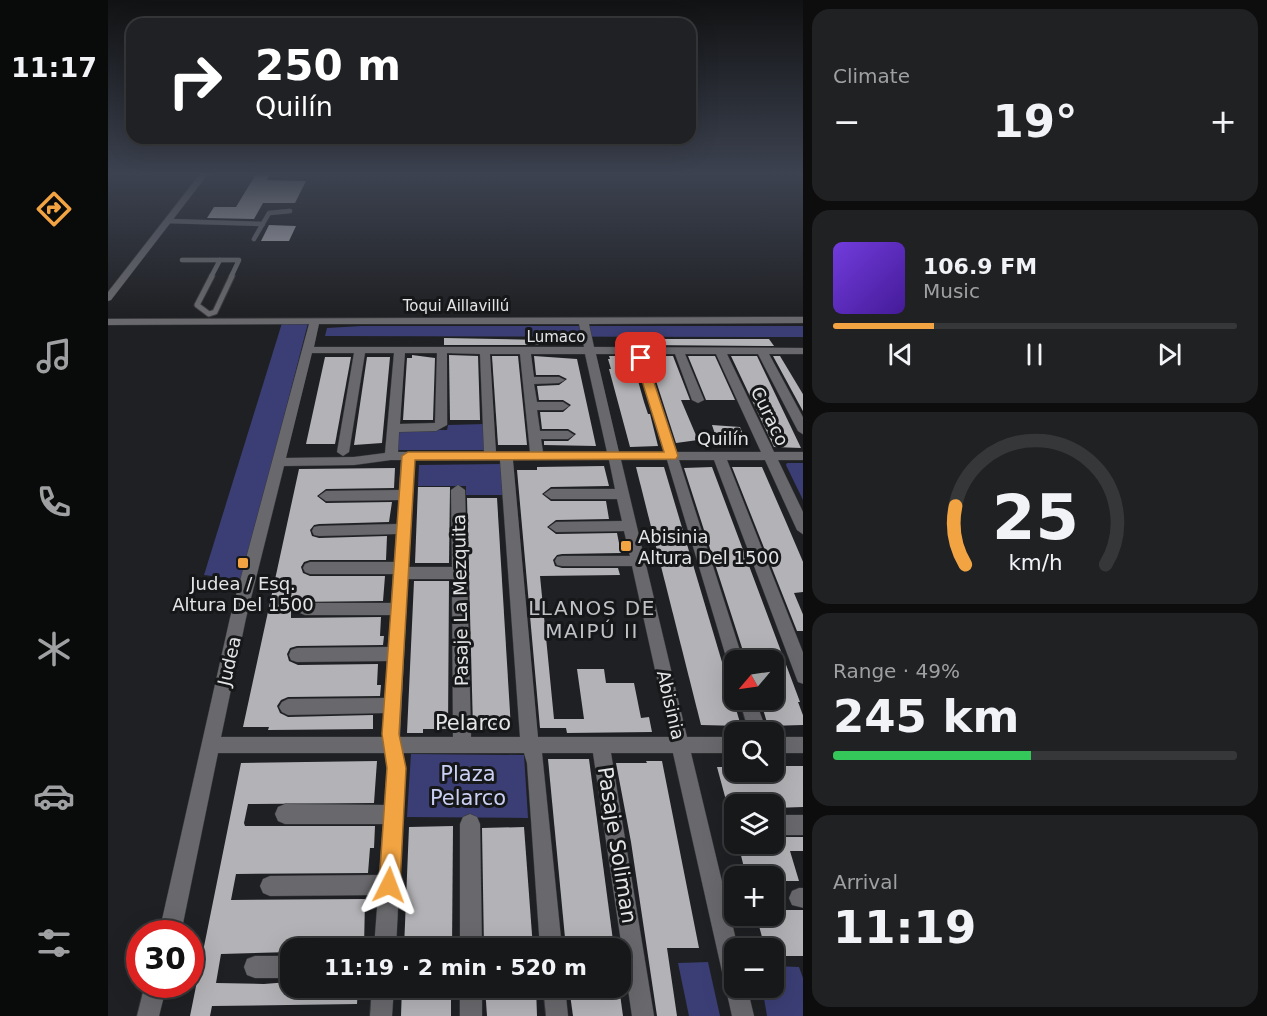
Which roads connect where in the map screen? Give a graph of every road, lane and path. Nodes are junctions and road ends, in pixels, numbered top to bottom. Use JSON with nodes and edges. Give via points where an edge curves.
{"nodes":[{"id":1,"x":168,"y":221,"type":"edge"},
{"id":2,"x":181,"y":221,"type":"edge"},
{"id":3,"x":263,"y":224,"type":"joint"},
{"id":4,"x":254,"y":239,"type":"dead end"},
{"id":5,"x":182,"y":260,"type":"dead end"},
{"id":6,"x":220,"y":260,"type":"junction"},
{"id":7,"x":108,"y":298,"type":"edge"},
{"id":8,"x":803,"y":320,"type":"edge"},
{"id":9,"x":583,"y":321,"type":"junction"},
{"id":10,"x":108,"y":322,"type":"edge"},
{"id":11,"x":315,"y":322,"type":"junction"},
{"id":12,"x":308,"y":350,"type":"junction"},
{"id":13,"x":360,"y":350,"type":"junction"},
{"id":14,"x":400,"y":351,"type":"junction"},
{"id":15,"x":442,"y":351,"type":"junction"},
{"id":16,"x":590,"y":351,"type":"junction"},
{"id":17,"x":639,"y":351,"type":"junction"},
{"id":18,"x":679,"y":351,"type":"junction"},
{"id":19,"x":720,"y":351,"type":"junction"},
{"id":20,"x":762,"y":351,"type":"junction"},
{"id":21,"x":803,"y":351,"type":"edge"},
{"id":22,"x":484,"y":352,"type":"junction"},
{"id":23,"x":525,"y":352,"type":"junction"},
{"id":24,"x":529,"y":381,"type":"junction"},
{"id":25,"x":559,"y":381,"type":"dead end"},
{"id":26,"x":698,"y":400,"type":"dead end"},
{"id":27,"x":532,"y":406,"type":"junction"},
{"id":28,"x":563,"y":406,"type":"dead end"},
{"id":29,"x":393,"y":428,"type":"junction"},
{"id":30,"x":803,"y":429,"type":"edge"},
{"id":31,"x":535,"y":435,"type":"junction"},
{"id":32,"x":568,"y":435,"type":"dead end"},
{"id":33,"x":343,"y":452,"type":"junction"},
{"id":34,"x":391,"y":456,"type":"junction"},
{"id":35,"x":408,"y":456,"type":"junction"},
{"id":36,"x":498,"y":456,"type":"junction"},
{"id":37,"x":537,"y":456,"type":"junction"},
{"id":38,"x":614,"y":456,"type":"junction"},
{"id":39,"x":672,"y":456,"type":"junction"},
{"id":40,"x":719,"y":456,"type":"junction"},
{"id":41,"x":770,"y":456,"type":"junction"},
{"id":42,"x":803,"y":456,"type":"edge"},
{"id":43,"x":281,"y":457,"type":"junction"},
{"id":44,"x":459,"y":490,"type":"dead end"},
{"id":45,"x":551,"y":494,"type":"dead end"},
{"id":46,"x":623,"y":494,"type":"junction"},
{"id":47,"x":406,"y":495,"type":"junction"},
{"id":48,"x":326,"y":496,"type":"dead end"},
{"id":49,"x":630,"y":526,"type":"junction"},
{"id":50,"x":556,"y":527,"type":"dead end"},
{"id":51,"x":803,"y":528,"type":"edge"},
{"id":52,"x":404,"y":529,"type":"junction"},
{"id":53,"x":319,"y":531,"type":"dead end"},
{"id":54,"x":562,"y":561,"type":"dead end"},
{"id":55,"x":638,"y":561,"type":"junction"},
{"id":56,"x":310,"y":568,"type":"dead end"},
{"id":57,"x":401,"y":570,"type":"junction"},
{"id":58,"x":459,"y":573,"type":"junction"},
{"id":59,"x":305,"y":609,"type":"dead end"},
{"id":60,"x":399,"y":609,"type":"junction"},
{"id":61,"x":732,"y":650,"type":"edge"},
{"id":62,"x":396,"y":654,"type":"junction"},
{"id":63,"x":297,"y":655,"type":"dead end"},
{"id":64,"x":803,"y":674,"type":"edge"},
{"id":65,"x":393,"y":705,"type":"junction"},
{"id":66,"x":288,"y":707,"type":"dead end"},
{"id":67,"x":210,"y":745,"type":"junction"},
{"id":68,"x":392,"y":745,"type":"junction"},
{"id":69,"x":462,"y":745,"type":"junction"},
{"id":70,"x":531,"y":745,"type":"junction"},
{"id":71,"x":601,"y":745,"type":"junction"},
{"id":72,"x":681,"y":745,"type":"junction"},
{"id":73,"x":724,"y":745,"type":"edge"},
{"id":74,"x":784,"y":745,"type":"edge"},
{"id":75,"x":803,"y":745,"type":"edge"},
{"id":76,"x":285,"y":814,"type":"dead end"},
{"id":77,"x":393,"y":815,"type":"junction"},
{"id":78,"x":470,"y":824,"type":"dead end"},
{"id":79,"x":784,"y":825,"type":"edge"},
{"id":80,"x":803,"y":825,"type":"edge"},
{"id":81,"x":389,"y":885,"type":"junction"},
{"id":82,"x":270,"y":886,"type":"dead end"},
{"id":83,"x":173,"y":920,"type":"edge"},
{"id":84,"x":386,"y":938,"type":"edge"},
{"id":85,"x":471,"y":938,"type":"edge"},
{"id":86,"x":550,"y":938,"type":"edge"},
{"id":87,"x":724,"y":938,"type":"edge"},
{"id":88,"x":255,"y":967,"type":"dead end"},
{"id":89,"x":280,"y":967,"type":"edge"},
{"id":90,"x":152,"y":998,"type":"edge"},
{"id":91,"x":382,"y":998,"type":"edge"},
{"id":92,"x":471,"y":998,"type":"edge"},
{"id":93,"x":555,"y":998,"type":"edge"},
{"id":94,"x":738,"y":998,"type":"edge"},
{"id":95,"x":148,"y":1016,"type":"edge"},
{"id":96,"x":381,"y":1016,"type":"edge"},
{"id":97,"x":471,"y":1016,"type":"edge"},
{"id":98,"x":557,"y":1016,"type":"edge"},
{"id":99,"x":643,"y":1016,"type":"edge"},
{"id":100,"x":742,"y":1016,"type":"edge"}],
"edges":[{"from":1,"to":7,"type":"street"},
{"from":2,"to":3,"type":"lane"},
{"from":3,"to":4,"type":"lane"},
{"from":5,"to":6,"type":"lane"},
{"from":6,"to":6,"type":"lane","via":[[197,305],[209,314],[215,312],[239,260]]},
{"from":8,"to":9,"type":"street","name":"Toqui Aillavillú"},
{"from":9,"to":11,"type":"street","name":"Toqui Aillavillú"},
{"from":9,"to":16,"type":"street","name":"Abisinia"},
{"from":10,"to":11,"type":"street","name":"Toqui Aillavillú"},
{"from":11,"to":12,"type":"street","name":"Judea"},
{"from":12,"to":13,"type":"street","name":"Lumaco"},
{"from":12,"to":43,"type":"street","name":"Judea"},
{"from":13,"to":14,"type":"street","name":"Lumaco"},
{"from":13,"to":33,"type":"street"},
{"from":14,"to":15,"type":"street","name":"Lumaco"},
{"from":14,"to":29,"type":"street"},
{"from":15,"to":22,"type":"street","name":"Lumaco"},
{"from":15,"to":29,"type":"street","via":[[441,425]]},
{"from":16,"to":17,"type":"street","name":"Lumaco"},
{"from":16,"to":23,"type":"street","name":"Lumaco"},
{"from":16,"to":38,"type":"street","name":"Abisinia"},
{"from":17,"to":18,"type":"street","name":"Lumaco"},
{"from":17,"to":39,"type":"street"},
{"from":18,"to":19,"type":"street","name":"Lumaco"},
{"from":18,"to":26,"type":"street"},
{"from":19,"to":20,"type":"street","name":"Lumaco"},
{"from":19,"to":41,"type":"street","name":"Curaco"},
{"from":20,"to":21,"type":"street","name":"Lumaco"},
{"from":20,"to":30,"type":"street"},
{"from":22,"to":23,"type":"street","name":"Lumaco"},
{"from":22,"to":36,"type":"street"},
{"from":23,"to":24,"type":"street"},
{"from":24,"to":25,"type":"street"},
{"from":24,"to":27,"type":"street"},
{"from":27,"to":28,"type":"street"},
{"from":27,"to":31,"type":"street"},
{"from":29,"to":34,"type":"street"},
{"from":31,"to":32,"type":"street"},
{"from":31,"to":37,"type":"street"},
{"from":33,"to":34,"type":"street","name":"Quilín"},
{"from":33,"to":43,"type":"street","name":"Quilín"},
{"from":34,"to":35,"type":"street","name":"Quilín"},
{"from":34,"to":43,"type":"street","name":"Quilín","via":[[354,461]]},
{"from":35,"to":36,"type":"street","name":"Quilín"},
{"from":35,"to":47,"type":"street"},
{"from":36,"to":37,"type":"street","name":"Quilín"},
{"from":36,"to":70,"type":"street"},
{"from":37,"to":38,"type":"street","name":"Quilín"},
{"from":38,"to":39,"type":"street","name":"Quilín"},
{"from":38,"to":46,"type":"street","name":"Abisinia"},
{"from":39,"to":40,"type":"street","name":"Quilín"},
{"from":39,"to":61,"type":"street"},
{"from":40,"to":41,"type":"street","name":"Quilín"},
{"from":40,"to":64,"type":"street"},
{"from":41,"to":42,"type":"street","name":"Quilín"},
{"from":41,"to":51,"type":"street","name":"Curaco"},
{"from":43,"to":67,"type":"street","name":"Judea"},
{"from":44,"to":58,"type":"street","name":"Pasaje La Mezquita"},
{"from":45,"to":46,"type":"street"},
{"from":46,"to":49,"type":"street","name":"Abisinia"},
{"from":47,"to":48,"type":"street"},
{"from":47,"to":52,"type":"street"},
{"from":49,"to":50,"type":"street"},
{"from":49,"to":55,"type":"street","name":"Abisinia"},
{"from":52,"to":53,"type":"street"},
{"from":52,"to":57,"type":"street"},
{"from":54,"to":55,"type":"street"},
{"from":55,"to":72,"type":"street","name":"Abisinia"},
{"from":56,"to":57,"type":"street"},
{"from":57,"to":58,"type":"street"},
{"from":57,"to":60,"type":"street"},
{"from":58,"to":69,"type":"street","name":"Pasaje La Mezquita"},
{"from":59,"to":60,"type":"street"},
{"from":60,"to":62,"type":"street"},
{"from":62,"to":63,"type":"street"},
{"from":62,"to":65,"type":"street"},
{"from":65,"to":66,"type":"street"},
{"from":65,"to":68,"type":"street"},
{"from":67,"to":68,"type":"street","name":"Pelarco"},
{"from":67,"to":83,"type":"street","name":"Judea"},
{"from":68,"to":69,"type":"street","name":"Pelarco"},
{"from":68,"to":77,"type":"street","via":[[396,768]]},
{"from":69,"to":70,"type":"street","name":"Pelarco"},
{"from":70,"to":71,"type":"street","name":"Pelarco"},
{"from":70,"to":86,"type":"street","via":[[536,763]]},
{"from":71,"to":72,"type":"street","name":"Pelarco"},
{"from":71,"to":99,"type":"street","name":"Pasaje Soliman"},
{"from":72,"to":73,"type":"street","name":"Pelarco"},
{"from":72,"to":87,"type":"street","name":"Abisinia"},
{"from":74,"to":75,"type":"street"},
{"from":76,"to":77,"type":"street"},
{"from":77,"to":81,"type":"street"},
{"from":78,"to":85,"type":"street"},
{"from":79,"to":80,"type":"street"},
{"from":81,"to":82,"type":"street"},
{"from":81,"to":84,"type":"street"},
{"from":88,"to":89,"type":"street"},
{"from":90,"to":95,"type":"street"},
{"from":91,"to":96,"type":"street"},
{"from":92,"to":97,"type":"street"},
{"from":93,"to":98,"type":"street"},
{"from":94,"to":100,"type":"street","name":"Abisinia"}]}
